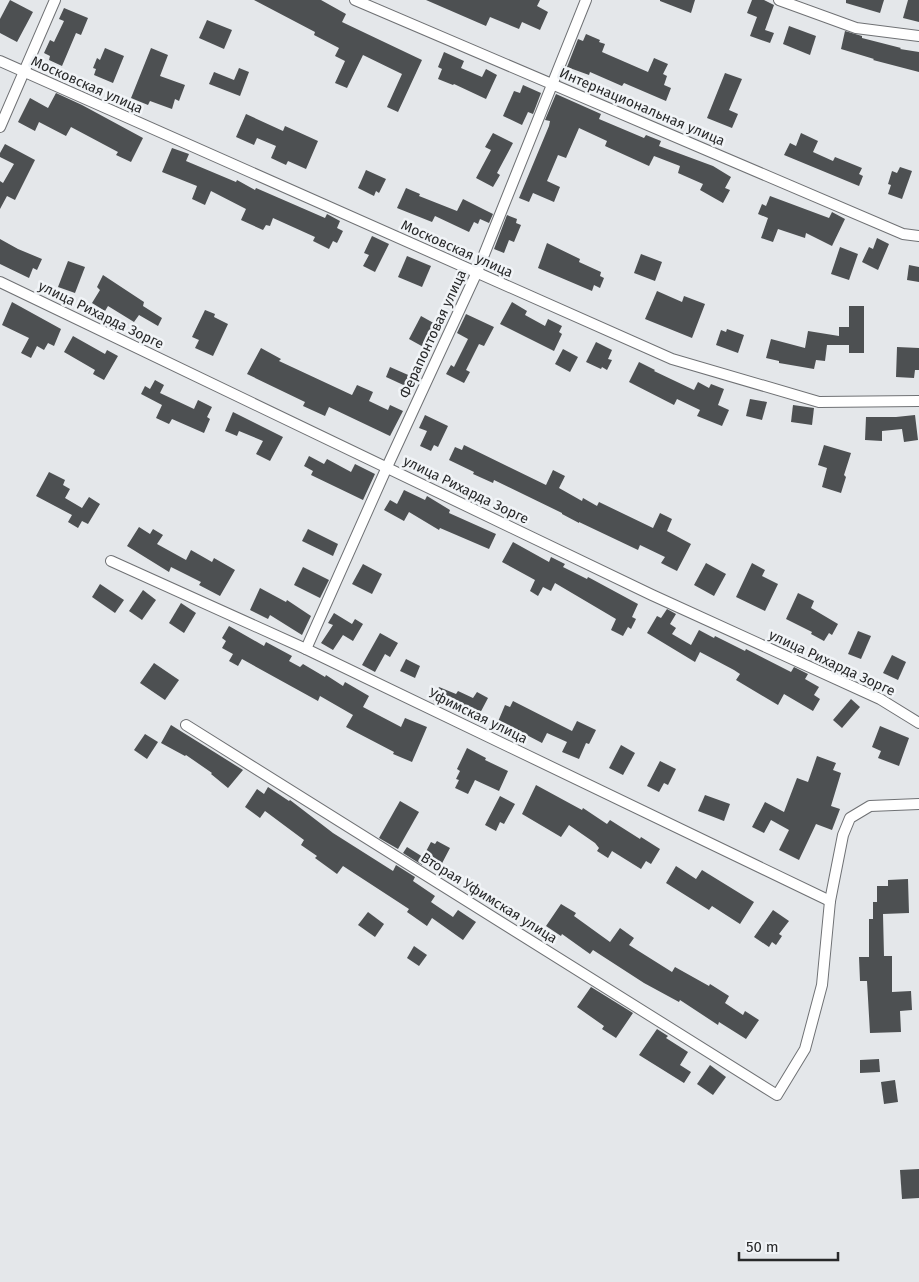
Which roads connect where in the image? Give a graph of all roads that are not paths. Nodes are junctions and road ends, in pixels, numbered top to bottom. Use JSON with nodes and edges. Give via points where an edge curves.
{"nodes":[{"id":1,"x":55,"y":0,"type":"edge"},
{"id":2,"x":355,"y":0,"type":"edge"},
{"id":3,"x":586,"y":0,"type":"edge"},
{"id":4,"x":779,"y":0,"type":"edge"},
{"id":5,"x":919,"y":36,"type":"edge"},
{"id":6,"x":0,"y":61,"type":"edge"},
{"id":7,"x":24,"y":72,"type":"junction"},
{"id":8,"x":552,"y":84,"type":"junction"},
{"id":9,"x":0,"y":127,"type":"edge"},
{"id":10,"x":919,"y":236,"type":"edge"},
{"id":11,"x":477,"y":272,"type":"junction"},
{"id":12,"x":0,"y":282,"type":"edge"},
{"id":13,"x":919,"y":402,"type":"edge"},
{"id":14,"x":387,"y":467,"type":"junction"},
{"id":15,"x":111,"y":560,"type":"dead end"},
{"id":16,"x":306,"y":649,"type":"junction"},
{"id":17,"x":919,"y":723,"type":"edge"},
{"id":18,"x":186,"y":725,"type":"dead end"},
{"id":19,"x":919,"y":804,"type":"edge"},
{"id":20,"x":830,"y":901,"type":"junction"}],
"edges":[{"from":1,"to":7,"type":"street"},
{"from":2,"to":8,"type":"street","name":"Интернациональная улица"},
{"from":3,"to":8,"type":"street","name":"Ферапонтовая улица"},
{"from":4,"to":5,"type":"street","via":[[856,28]]},
{"from":6,"to":7,"type":"street","name":"Московская улица"},
{"from":7,"to":9,"type":"street"},
{"from":7,"to":11,"type":"street","name":"Московская улица"},
{"from":8,"to":10,"type":"street","name":"Интернациональная улица","via":[[903,234]]},
{"from":8,"to":11,"type":"street","name":"Ферапонтовая улица"},
{"from":11,"to":13,"type":"street","name":"Московская улица","via":[[672,359],[819,402]]},
{"from":11,"to":14,"type":"street","name":"Ферапонтовая улица"},
{"from":12,"to":14,"type":"street","name":"улица Рихарда Зорге"},
{"from":14,"to":16,"type":"street","name":"Ферапонтовая улица"},
{"from":14,"to":17,"type":"street","name":"улица Рихарда Зорге","via":[[652,595],[880,698]]},
{"from":15,"to":16,"type":"street","name":"Уфимская улица"},
{"from":16,"to":20,"type":"street","name":"Уфимская улица"},
{"from":18,"to":20,"type":"street","name":"Вторая Уфимская улица","via":[[777,1095],[805,1049],[822,985]]},
{"from":19,"to":20,"type":"street","via":[[870,806],[850,818],[843,835]]}]}
